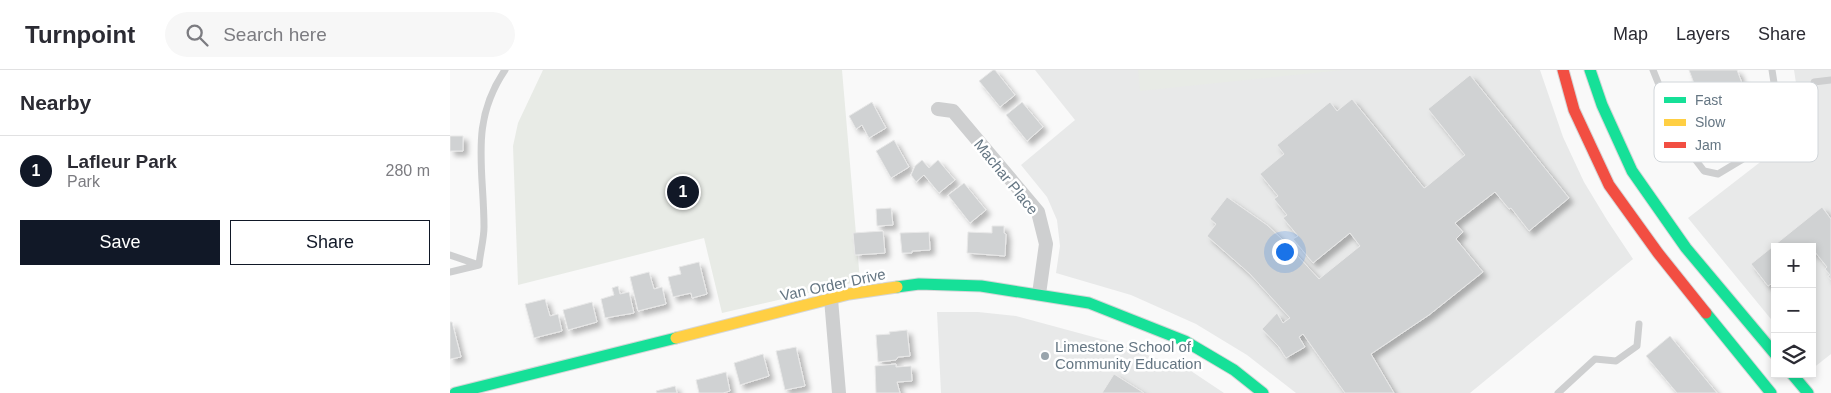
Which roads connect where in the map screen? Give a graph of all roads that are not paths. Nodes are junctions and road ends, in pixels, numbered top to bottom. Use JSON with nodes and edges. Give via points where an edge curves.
{"nodes":[{"id":1,"x":505,"y":70,"type":"edge"},
{"id":2,"x":1562,"y":70,"type":"edge"},
{"id":3,"x":1590,"y":70,"type":"edge"},
{"id":4,"x":1653,"y":70,"type":"edge"},
{"id":5,"x":1831,"y":80,"type":"edge"},
{"id":6,"x":1658,"y":82,"type":"edge"},
{"id":7,"x":1814,"y":82,"type":"edge"},
{"id":8,"x":938,"y":109,"type":"dead end"},
{"id":9,"x":1697,"y":162,"type":"edge"},
{"id":10,"x":1738,"y":162,"type":"edge"},
{"id":11,"x":450,"y":255,"type":"edge"},
{"id":12,"x":479,"y":265,"type":"junction"},
{"id":13,"x":450,"y":272,"type":"edge"},
{"id":14,"x":1039,"y":294,"type":"junction"},
{"id":15,"x":831,"y":299,"type":"junction"},
{"id":16,"x":1639,"y":324,"type":"dead end"},
{"id":17,"x":1771,"y":349,"type":"edge"},
{"id":18,"x":1795,"y":378,"type":"edge"},
{"id":19,"x":455,"y":393,"type":"edge"},
{"id":20,"x":839,"y":393,"type":"edge"},
{"id":21,"x":1263,"y":393,"type":"edge"},
{"id":22,"x":1558,"y":393,"type":"edge"},
{"id":23,"x":1771,"y":393,"type":"edge"},
{"id":24,"x":1808,"y":393,"type":"edge"}],
"edges":[{"from":1,"to":12,"type":"lane","via":[[485,108],[481,125],[484,229]]},
{"from":2,"to":23,"type":"street","via":[[1574,110],[1610,185],[1658,253]]},
{"from":3,"to":17,"type":"street","via":[[1632,171],[1686,248]]},
{"from":4,"to":6,"type":"lane"},
{"from":5,"to":7,"type":"lane"},
{"from":8,"to":14,"type":"street","name":"Machar Place","via":[[953,111],[1038,212],[1046,244]]},
{"from":9,"to":10,"type":"lane","via":[[1704,171],[1718,174]]},
{"from":11,"to":12,"type":"lane"},
{"from":12,"to":13,"type":"lane"},
{"from":14,"to":15,"type":"street","name":"Van Order Drive","via":[[981,286],[919,284]]},
{"from":14,"to":21,"type":"street","name":"Van Order Drive","via":[[1089,303],[1186,341],[1234,370]]},
{"from":15,"to":19,"type":"street","name":"Van Order Drive"},
{"from":15,"to":20,"type":"street"},
{"from":16,"to":22,"type":"lane","via":[[1637,346],[1616,361],[1595,359]]},
{"from":18,"to":24,"type":"street"}]}
